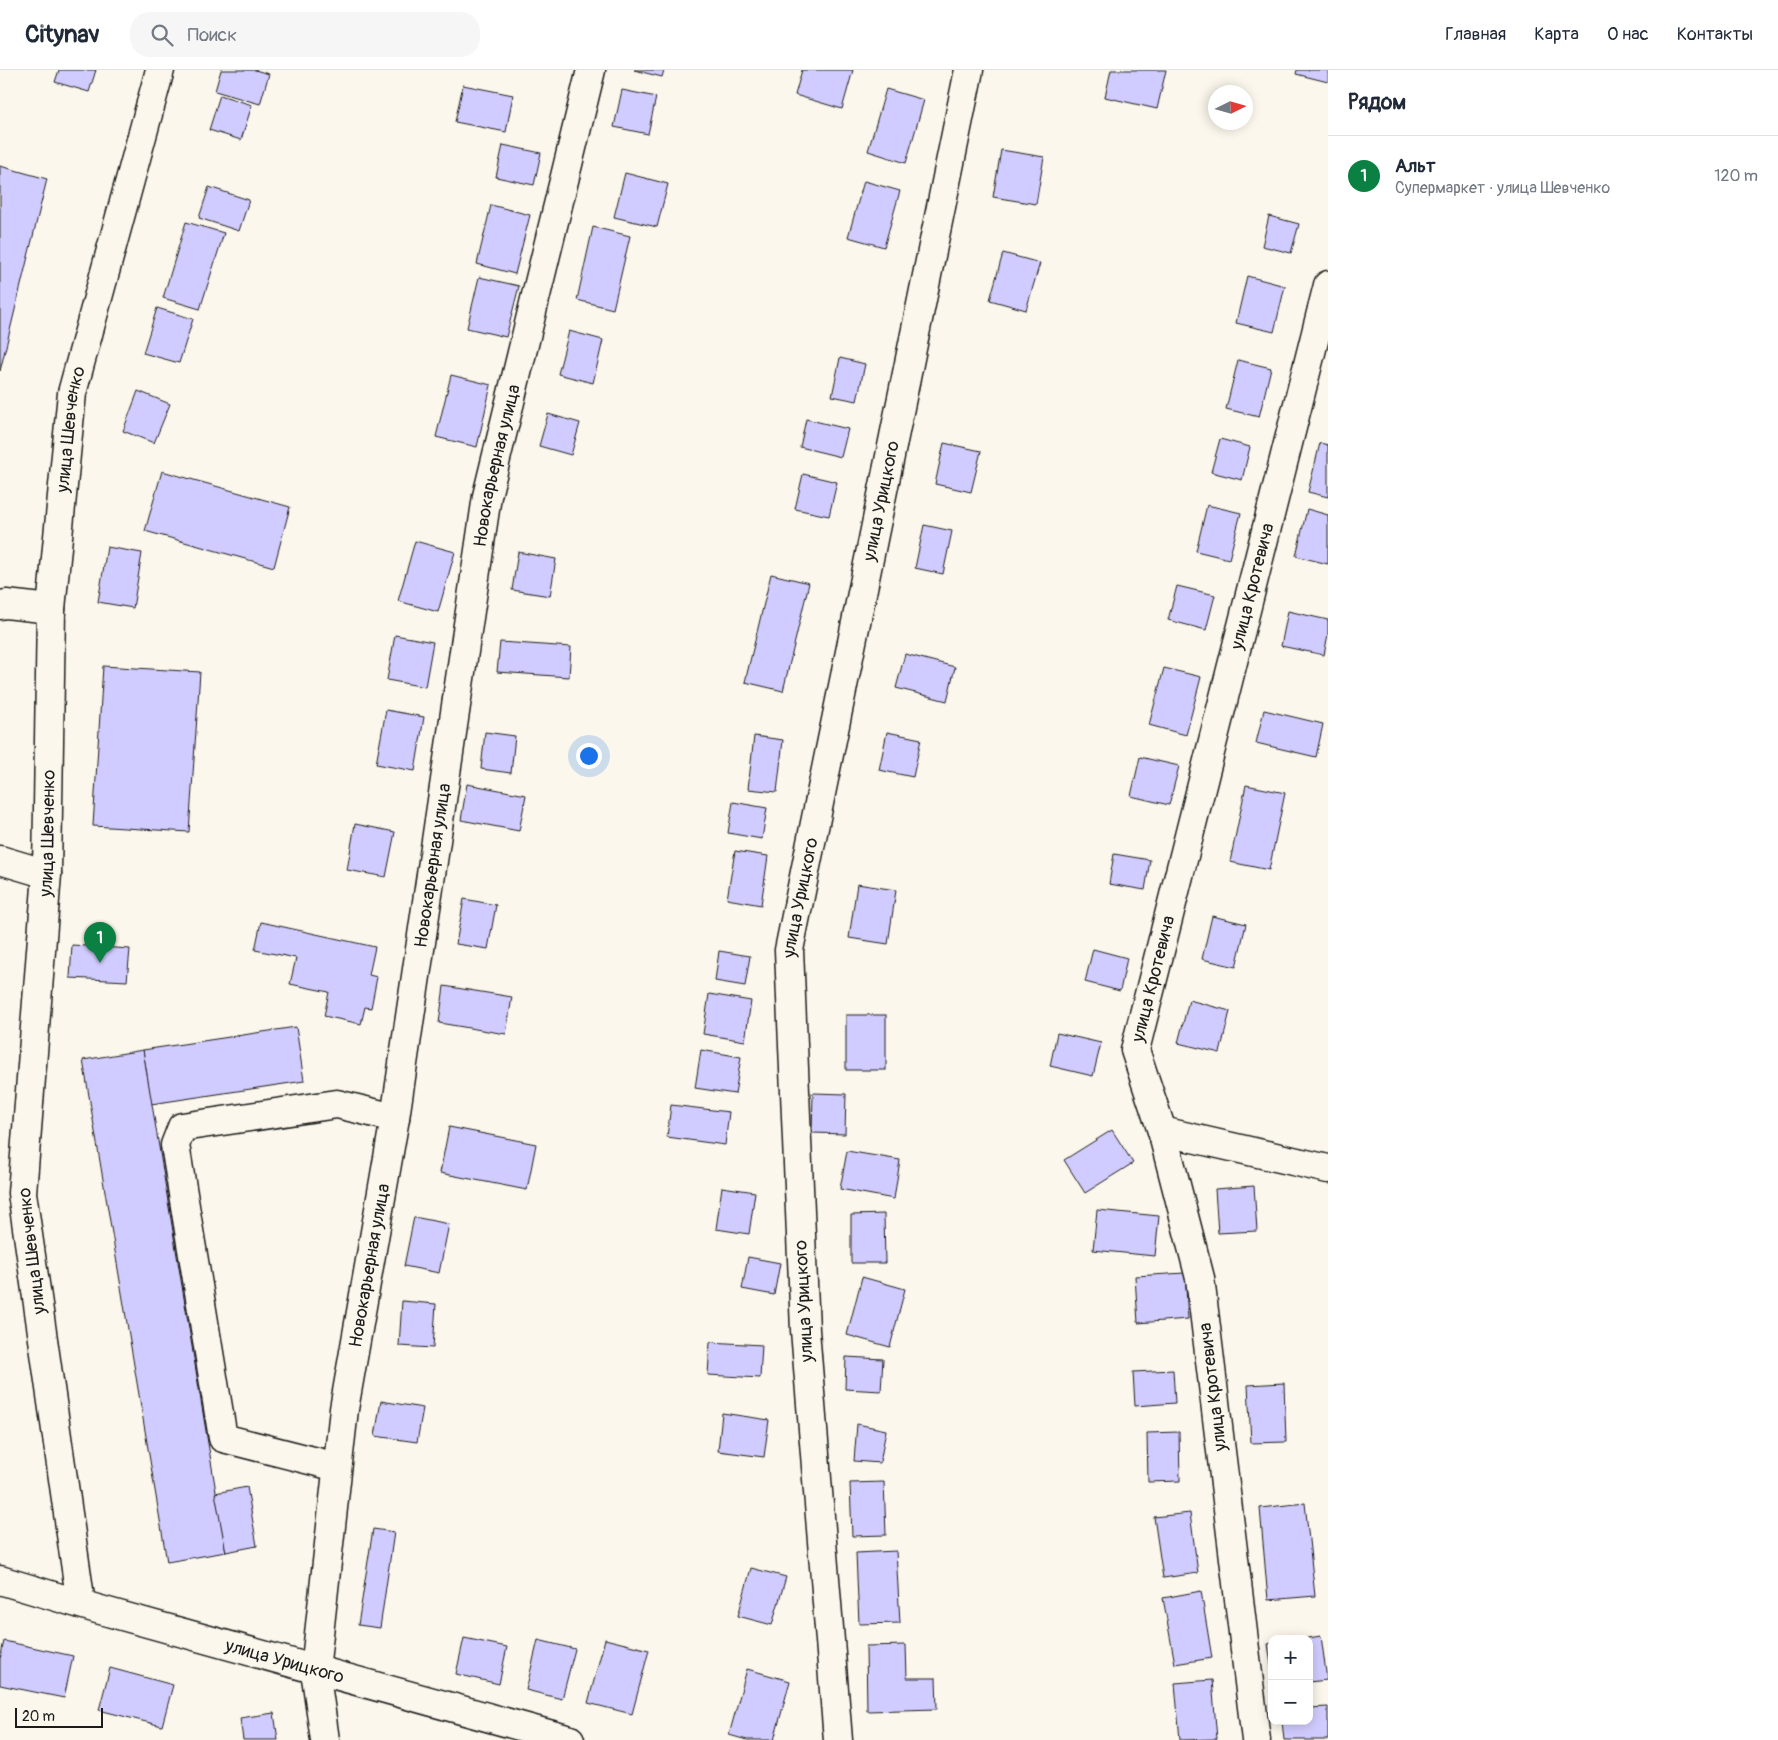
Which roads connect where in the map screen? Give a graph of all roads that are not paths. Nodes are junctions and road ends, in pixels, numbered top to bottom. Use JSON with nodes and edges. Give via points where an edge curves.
{"nodes":[{"id":1,"x":160,"y":70,"type":"edge"},
{"id":2,"x":591,"y":70,"type":"edge"},
{"id":3,"x":969,"y":70,"type":"edge"},
{"id":4,"x":1328,"y":285,"type":"edge"},
{"id":5,"x":0,"y":605,"type":"edge"},
{"id":6,"x":51,"y":609,"type":"junction"},
{"id":7,"x":0,"y":860,"type":"edge"},
{"id":8,"x":47,"y":874,"type":"junction"},
{"id":9,"x":395,"y":1118,"type":"junction"},
{"id":10,"x":1162,"y":1131,"type":"junction"},
{"id":11,"x":1328,"y":1169,"type":"edge"},
{"id":12,"x":337,"y":1467,"type":"junction"},
{"id":13,"x":0,"y":1580,"type":"edge"},
{"id":14,"x":81,"y":1604,"type":"junction"},
{"id":15,"x":315,"y":1670,"type":"junction"},
{"id":16,"x":325,"y":1740,"type":"edge"},
{"id":17,"x":570,"y":1740,"type":"edge"},
{"id":18,"x":838,"y":1740,"type":"edge"},
{"id":19,"x":1256,"y":1740,"type":"edge"}],
"edges":[{"from":1,"to":6,"type":"street","name":"улица Шевченко","via":[[72,392]]},
{"from":2,"to":9,"type":"street","name":"Новокарьерная улица","via":[[487,496]]},
{"from":3,"to":18,"type":"street","name":"улица Урицкого","via":[[789,950],[805,1330]]},
{"from":4,"to":10,"type":"street","name":"улица Кротевича","via":[[1136,1050]]},
{"from":5,"to":6,"type":"street"},
{"from":6,"to":8,"type":"street","name":"улица Шевченко"},
{"from":7,"to":8,"type":"street"},
{"from":8,"to":14,"type":"street","name":"улица Шевченко","via":[[22,1193]]},
{"from":9,"to":12,"type":"street","name":"Новокарьерная улица","via":[[344,1409]]},
{"from":9,"to":12,"type":"street","via":[[337,1104],[182,1127],[175,1145],[223,1438]]},
{"from":10,"to":11,"type":"street"},
{"from":10,"to":19,"type":"street","name":"улица Кротевича","via":[[1200,1278]]},
{"from":12,"to":15,"type":"street","name":"Новокарьерная улица"},
{"from":13,"to":14,"type":"street","name":"улица Урицкого"},
{"from":14,"to":15,"type":"street","name":"улица Урицкого"},
{"from":15,"to":16,"type":"street","name":"Новокарьерная улица"},
{"from":15,"to":17,"type":"street","name":"улица Урицкого"}]}
